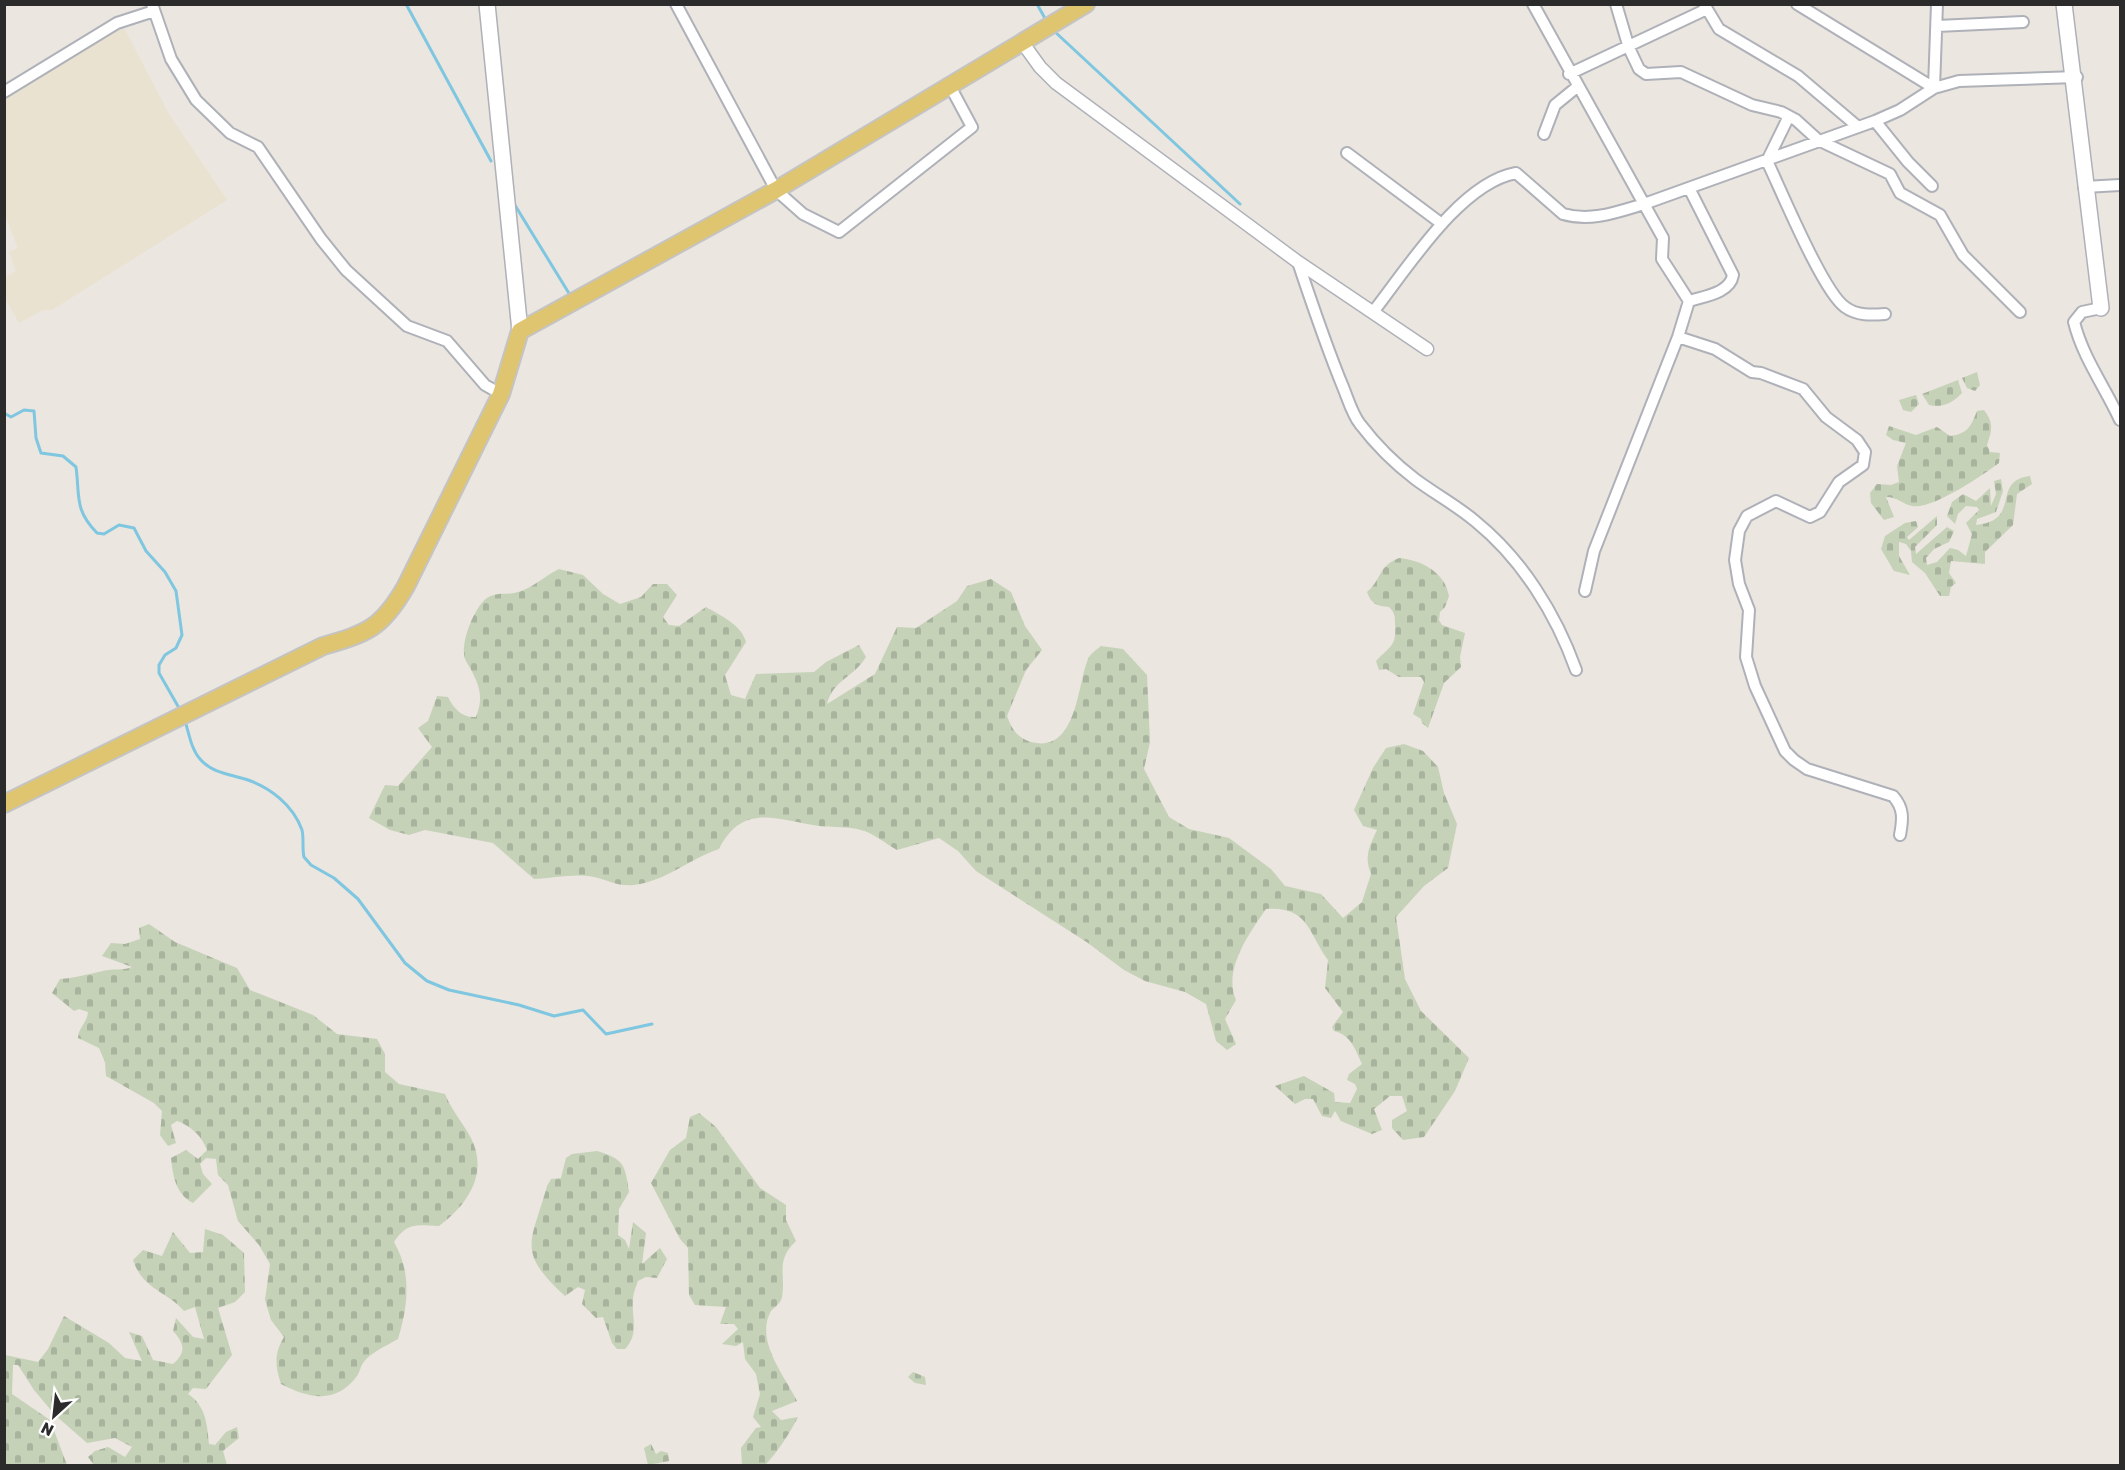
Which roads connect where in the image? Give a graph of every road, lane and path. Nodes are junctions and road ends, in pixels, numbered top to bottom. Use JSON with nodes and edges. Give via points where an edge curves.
{"nodes":[{"id":1,"x":487,"y":4,"type":"edge"},
{"id":2,"x":676,"y":4,"type":"edge"},
{"id":3,"x":1086,"y":4,"type":"edge"},
{"id":4,"x":1533,"y":4,"type":"edge"},
{"id":5,"x":1616,"y":4,"type":"edge"},
{"id":6,"x":1797,"y":4,"type":"edge"},
{"id":7,"x":1937,"y":4,"type":"edge"},
{"id":8,"x":2064,"y":4,"type":"edge"},
{"id":9,"x":1706,"y":7,"type":"edge"},
{"id":10,"x":153,"y":8,"type":"edge"},
{"id":11,"x":2023,"y":22,"type":"dead end"},
{"id":12,"x":1937,"y":26,"type":"junction"},
{"id":13,"x":1022,"y":42,"type":"junction"},
{"id":14,"x":1629,"y":48,"type":"junction"},
{"id":15,"x":1569,"y":74,"type":"junction"},
{"id":16,"x":2077,"y":76,"type":"dead end"},
{"id":17,"x":950,"y":86,"type":"junction"},
{"id":18,"x":1577,"y":87,"type":"junction"},
{"id":19,"x":1934,"y":88,"type":"junction"},
{"id":20,"x":4,"y":92,"type":"edge"},
{"id":21,"x":1789,"y":116,"type":"junction"},
{"id":22,"x":1875,"y":121,"type":"junction"},
{"id":23,"x":1857,"y":126,"type":"junction"},
{"id":24,"x":1544,"y":134,"type":"dead end"},
{"id":25,"x":1818,"y":140,"type":"junction"},
{"id":26,"x":1347,"y":153,"type":"dead end"},
{"id":27,"x":1767,"y":161,"type":"junction"},
{"id":28,"x":2121,"y":185,"type":"edge"},
{"id":29,"x":1932,"y":186,"type":"dead end"},
{"id":30,"x":2084,"y":187,"type":"junction"},
{"id":31,"x":1689,"y":188,"type":"junction"},
{"id":32,"x":777,"y":190,"type":"junction"},
{"id":33,"x":1644,"y":204,"type":"junction"},
{"id":34,"x":1442,"y":224,"type":"junction"},
{"id":35,"x":1298,"y":262,"type":"junction"},
{"id":36,"x":1689,"y":301,"type":"junction"},
{"id":37,"x":2101,"y":308,"type":"joint"},
{"id":38,"x":1373,"y":312,"type":"junction"},
{"id":39,"x":2020,"y":312,"type":"dead end"},
{"id":40,"x":1885,"y":314,"type":"dead end"},
{"id":41,"x":520,"y":331,"type":"junction"},
{"id":42,"x":1678,"y":337,"type":"junction"},
{"id":43,"x":1427,"y":349,"type":"dead end"},
{"id":44,"x":501,"y":394,"type":"junction"},
{"id":45,"x":2121,"y":420,"type":"edge"},
{"id":46,"x":1585,"y":591,"type":"dead end"},
{"id":47,"x":1576,"y":670,"type":"dead end"},
{"id":48,"x":4,"y":804,"type":"edge"},
{"id":49,"x":1900,"y":835,"type":"dead end"}],
"edges":[{"from":1,"to":41,"type":"main road"},
{"from":2,"to":32,"type":"street"},
{"from":3,"to":13,"type":"main road"},
{"from":4,"to":15,"type":"street"},
{"from":5,"to":14,"type":"street"},
{"from":6,"to":19,"type":"street"},
{"from":7,"to":12,"type":"street"},
{"from":8,"to":30,"type":"main road"},
{"from":9,"to":14,"type":"street"},
{"from":9,"to":23,"type":"street","via":[[1719,29],[1798,76]]},
{"from":10,"to":20,"type":"street","via":[[117,23]]},
{"from":10,"to":44,"type":"street","via":[[171,59],[196,100],[230,133],[258,147],[346,270],[407,326],[447,341],[485,384]]},
{"from":11,"to":12,"type":"street"},
{"from":12,"to":19,"type":"street"},
{"from":13,"to":17,"type":"main road"},
{"from":13,"to":35,"type":"street","via":[[1056,83]]},
{"from":14,"to":15,"type":"street"},
{"from":14,"to":21,"type":"street","via":[[1639,69],[1646,74],[1682,72],[1752,105]]},
{"from":15,"to":18,"type":"street"},
{"from":16,"to":19,"type":"street","via":[[1959,81]]},
{"from":17,"to":32,"type":"main road"},
{"from":17,"to":32,"type":"street","via":[[972,127],[839,232],[803,214]]},
{"from":18,"to":24,"type":"street","via":[[1555,105]]},
{"from":18,"to":33,"type":"street"},
{"from":19,"to":22,"type":"street"},
{"from":21,"to":25,"type":"street"},
{"from":21,"to":27,"type":"street"},
{"from":22,"to":23,"type":"street"},
{"from":22,"to":29,"type":"street"},
{"from":23,"to":25,"type":"street"},
{"from":25,"to":27,"type":"street"},
{"from":25,"to":39,"type":"street","via":[[1890,174],[1900,193],[1940,215],[1963,255]]},
{"from":26,"to":34,"type":"street"},
{"from":27,"to":31,"type":"street"},
{"from":27,"to":40,"type":"street","via":[[1814,258],[1843,306],[1857,313]]},
{"from":28,"to":30,"type":"street"},
{"from":30,"to":37,"type":"main road"},
{"from":31,"to":33,"type":"street"},
{"from":31,"to":36,"type":"street","via":[[1733,275],[1727,288]]},
{"from":32,"to":41,"type":"main road"},
{"from":33,"to":34,"type":"street","via":[[1606,215],[1572,217],[1563,214],[1516,173],[1506,175],[1461,203]]},
{"from":33,"to":36,"type":"street","via":[[1663,238],[1662,259]]},
{"from":34,"to":38,"type":"street"},
{"from":35,"to":38,"type":"street"},
{"from":35,"to":47,"type":"street","via":[[1358,422],[1384,453],[1497,539],[1544,603],[1565,638]]},
{"from":36,"to":42,"type":"street"},
{"from":37,"to":45,"type":"street","via":[[2082,312],[2074,322],[2091,367]]},
{"from":38,"to":43,"type":"street"},
{"from":41,"to":44,"type":"main road"},
{"from":42,"to":46,"type":"street","via":[[1593,551]]},
{"from":42,"to":49,"type":"street","via":[[1715,349],[1752,372],[1803,389],[1826,417],[1857,440],[1865,452],[1863,465],[1839,482],[1820,512],[1810,517],[1776,501],[1747,516],[1739,531],[1736,560],[1739,584],[1749,610],[1746,657],[1785,751],[1807,769],[1893,796],[1900,804],[1903,818]]},
{"from":44,"to":48,"type":"main road","via":[[406,586],[395,606],[372,630],[323,646]]}]}
